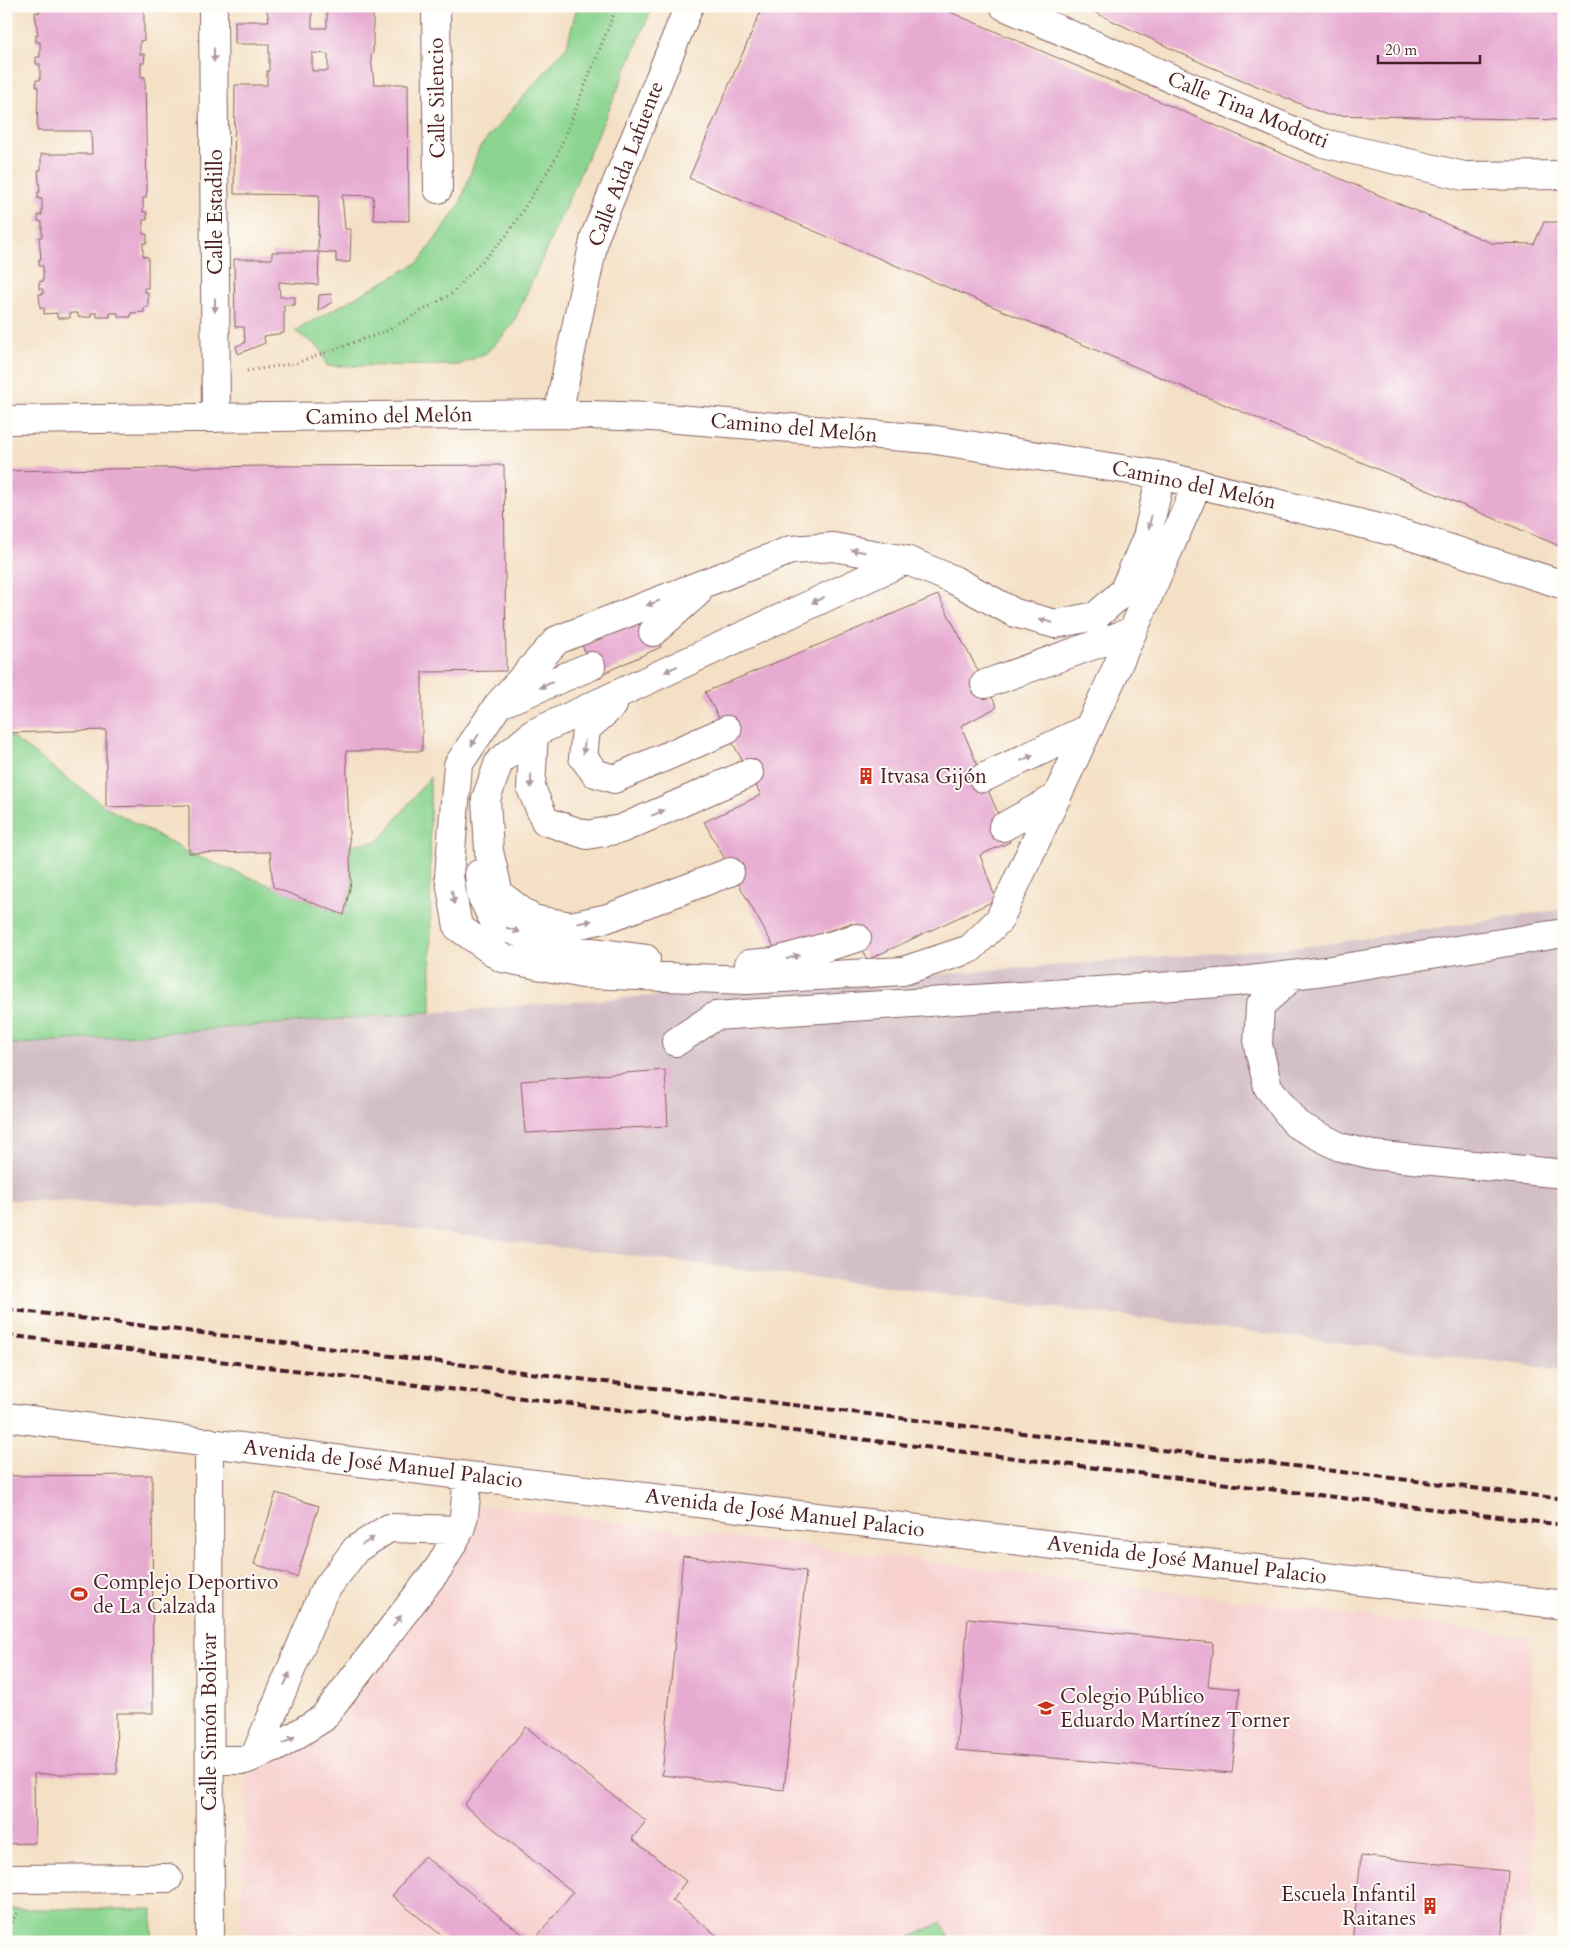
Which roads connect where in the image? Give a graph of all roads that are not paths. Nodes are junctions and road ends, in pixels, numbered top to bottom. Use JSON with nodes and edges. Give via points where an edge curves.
{"nodes":[{"id":1,"x":213,"y":6,"type":"edge"},
{"id":2,"x":436,"y":6,"type":"edge"},
{"id":3,"x":689,"y":6,"type":"edge"},
{"id":4,"x":1004,"y":6,"type":"edge"},
{"id":5,"x":1564,"y":176,"type":"edge"},
{"id":6,"x":438,"y":189,"type":"dead end"},
{"id":7,"x":558,"y":414,"type":"junction"},
{"id":8,"x":216,"y":418,"type":"junction"},
{"id":9,"x":6,"y":420,"type":"edge"},
{"id":10,"x":1162,"y":475,"type":"junction"},
{"id":11,"x":1198,"y":483,"type":"junction"},
{"id":12,"x":906,"y":560,"type":"junction"},
{"id":13,"x":710,"y":582,"type":"junction"},
{"id":14,"x":1564,"y":585,"type":"edge"},
{"id":15,"x":1133,"y":631,"type":"junction"},
{"id":16,"x":653,"y":632,"type":"dead end"},
{"id":17,"x":591,"y":666,"type":"dead end"},
{"id":18,"x":985,"y":684,"type":"dead end"},
{"id":19,"x":634,"y":686,"type":"junction"},
{"id":20,"x":498,"y":705,"type":"junction"},
{"id":21,"x":1089,"y":728,"type":"junction"},
{"id":22,"x":727,"y":730,"type":"dead end"},
{"id":23,"x":534,"y":732,"type":"junction"},
{"id":24,"x":749,"y":774,"type":"dead end"},
{"id":25,"x":983,"y":778,"type":"dead end"},
{"id":26,"x":1057,"y":797,"type":"junction"},
{"id":27,"x":487,"y":811,"type":"junction"},
{"id":28,"x":1003,"y":827,"type":"dead end"},
{"id":29,"x":730,"y":872,"type":"dead end"},
{"id":30,"x":1564,"y":933,"type":"edge"},
{"id":31,"x":857,"y":938,"type":"dead end"},
{"id":32,"x":1294,"y":975,"type":"junction"},
{"id":33,"x":676,"y":1042,"type":"dead end"},
{"id":34,"x":1564,"y":1174,"type":"edge"},
{"id":35,"x":6,"y":1417,"type":"edge"},
{"id":36,"x":209,"y":1442,"type":"junction"},
{"id":37,"x":468,"y":1476,"type":"junction"},
{"id":38,"x":460,"y":1530,"type":"junction"},
{"id":39,"x":1564,"y":1605,"type":"edge"},
{"id":40,"x":255,"y":1756,"type":"junction"},
{"id":41,"x":210,"y":1760,"type":"junction"},
{"id":42,"x":168,"y":1878,"type":"dead end"},
{"id":43,"x":6,"y":1879,"type":"edge"},
{"id":44,"x":210,"y":1942,"type":"edge"}],
"edges":[{"from":1,"to":8,"type":"street","name":"Calle Estadillo","one_way":true},
{"from":2,"to":6,"type":"street","name":"Calle Silencio"},
{"from":3,"to":7,"type":"street","name":"Calle Aida Lafuente","via":[[595,236]]},
{"from":4,"to":5,"type":"street","name":"Calle Tina Modotti","via":[[1319,142],[1464,176]]},
{"from":7,"to":8,"type":"street","name":"Camino del Melón"},
{"from":7,"to":10,"type":"street","name":"Camino del Melón","via":[[652,417],[929,439]]},
{"from":8,"to":9,"type":"street","name":"Camino del Melón"},
{"from":10,"to":11,"type":"street","name":"Camino del Melón"},
{"from":10,"to":12,"type":"street","one_way":true,"via":[[1147,537],[1123,592],[1096,616],[1055,624],[1015,613],[954,580]]},
{"from":11,"to":14,"type":"street","name":"Camino del Melón","via":[[1407,535]]},
{"from":11,"to":15,"type":"street"},
{"from":12,"to":13,"type":"street","one_way":true,"via":[[832,546],[791,550]]},
{"from":12,"to":19,"type":"street","one_way":true},
{"from":13,"to":16,"type":"street"},
{"from":13,"to":20,"type":"street","one_way":true,"via":[[557,640]]},
{"from":15,"to":18,"type":"street"},
{"from":15,"to":21,"type":"street"},
{"from":17,"to":20,"type":"street","one_way":true},
{"from":19,"to":22,"type":"street","one_way":true,"via":[[586,729],[583,757],[595,772],[614,779]]},
{"from":19,"to":23,"type":"street"},
{"from":20,"to":26,"type":"street","one_way":true,"via":[[458,765],[449,876],[458,927],[502,958],[583,974],[748,980],[903,971],[970,949],[999,920]]},
{"from":25,"to":21,"type":"street","one_way":true},
{"from":21,"to":26,"type":"street"},
{"from":23,"to":24,"type":"street","one_way":true,"via":[[531,788],[544,821],[587,835],[620,830]]},
{"from":23,"to":27,"type":"street","via":[[499,762],[486,799]]},
{"from":26,"to":28,"type":"street"},
{"from":27,"to":29,"type":"street","one_way":true,"via":[[489,851],[499,894],[532,920],[571,926],[608,918]]},
{"from":27,"to":31,"type":"street","one_way":true,"via":[[477,853],[481,895],[496,925],[569,949],[618,957],[724,965],[774,962]]},
{"from":30,"to":32,"type":"street"},
{"from":32,"to":33,"type":"street","via":[[1234,982],[715,1016]]},
{"from":32,"to":34,"type":"street","via":[[1260,1006],[1258,1045],[1268,1087],[1296,1124],[1340,1147],[1373,1155]]},
{"from":35,"to":36,"type":"street","name":"Avenida de José Manuel Palacio"},
{"from":36,"to":37,"type":"street","name":"Avenida de José Manuel Palacio"},
{"from":36,"to":41,"type":"street","name":"Calle Simón Bolivar"},
{"from":37,"to":38,"type":"street"},
{"from":37,"to":39,"type":"street","name":"Avenida de José Manuel Palacio"},
{"from":40,"to":38,"type":"street","one_way":true,"via":[[277,1747],[323,1718],[440,1566]]},
{"from":40,"to":38,"type":"street","one_way":true,"via":[[323,1593],[356,1549],[389,1528]]},
{"from":40,"to":41,"type":"street","via":[[245,1760]]},
{"from":41,"to":44,"type":"street","name":"Calle Simón Bolivar"},
{"from":42,"to":43,"type":"street"}]}
